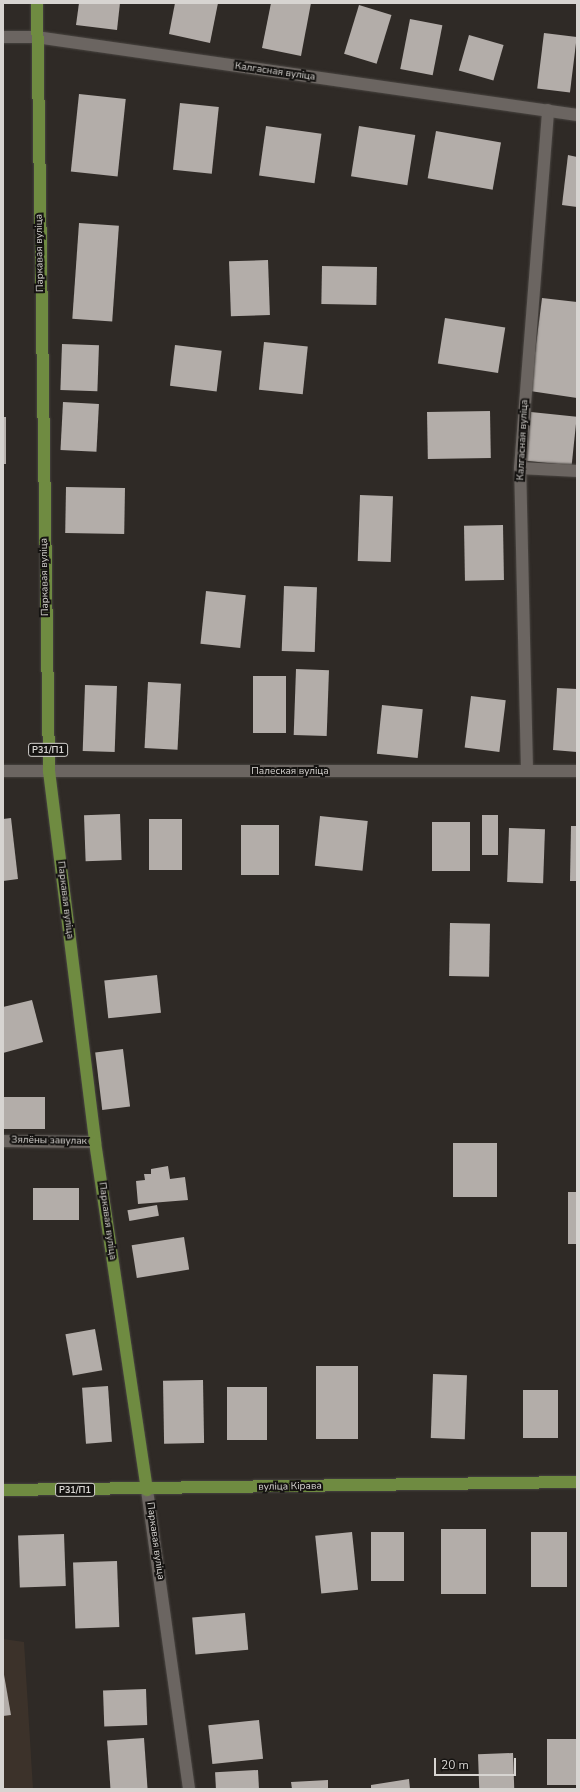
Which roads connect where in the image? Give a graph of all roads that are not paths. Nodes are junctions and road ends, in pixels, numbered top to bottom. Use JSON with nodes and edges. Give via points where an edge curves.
{"nodes":[{"id":1,"x":37,"y":3,"type":"edge"},
{"id":2,"x":3,"y":36,"type":"edge"},
{"id":3,"x":36,"y":37,"type":"junction"},
{"id":4,"x":548,"y":110,"type":"junction"},
{"id":5,"x":577,"y":115,"type":"edge"},
{"id":6,"x":520,"y":468,"type":"junction"},
{"id":7,"x":577,"y":471,"type":"edge"},
{"id":8,"x":527,"y":770,"type":"junction"},
{"id":9,"x":3,"y":771,"type":"edge"},
{"id":10,"x":49,"y":771,"type":"junction"},
{"id":11,"x":577,"y":771,"type":"edge"},
{"id":12,"x":3,"y":1141,"type":"edge"},
{"id":13,"x":95,"y":1142,"type":"junction"},
{"id":14,"x":577,"y":1482,"type":"edge"},
{"id":15,"x":3,"y":1490,"type":"edge"},
{"id":16,"x":147,"y":1490,"type":"junction"},
{"id":17,"x":189,"y":1789,"type":"edge"}],
"edges":[{"from":1,"to":3,"type":"main road","name":"Паркавая вуліца","number":"Р31/П1"},
{"from":2,"to":3,"type":"street","name":"Калгасная вуліца"},
{"from":3,"to":4,"type":"street","name":"Калгасная вуліца"},
{"from":3,"to":10,"type":"main road","name":"Паркавая вуліца","number":"Р31/П1"},
{"from":4,"to":5,"type":"street","name":"Калгасная вуліца"},
{"from":4,"to":6,"type":"street","name":"Калгасная вуліца"},
{"from":6,"to":7,"type":"street"},
{"from":6,"to":8,"type":"street","name":"Калгасная вуліца"},
{"from":8,"to":10,"type":"street","name":"Палеская вуліца"},
{"from":8,"to":11,"type":"street","name":"Палеская вуліца"},
{"from":9,"to":10,"type":"street","name":"Палеская вуліца"},
{"from":10,"to":13,"type":"main road","name":"Паркавая вуліца","number":"Р31/П1"},
{"from":12,"to":13,"type":"street","name":"Зялёны завулак"},
{"from":13,"to":16,"type":"main road","name":"Паркавая вуліца","number":"Р31/П1"},
{"from":14,"to":16,"type":"main road","name":"вуліца Кірава"},
{"from":15,"to":16,"type":"main road","name":"вуліца Кірава","number":"Р31/П1"},
{"from":16,"to":17,"type":"street","name":"Паркавая вуліца"}]}
